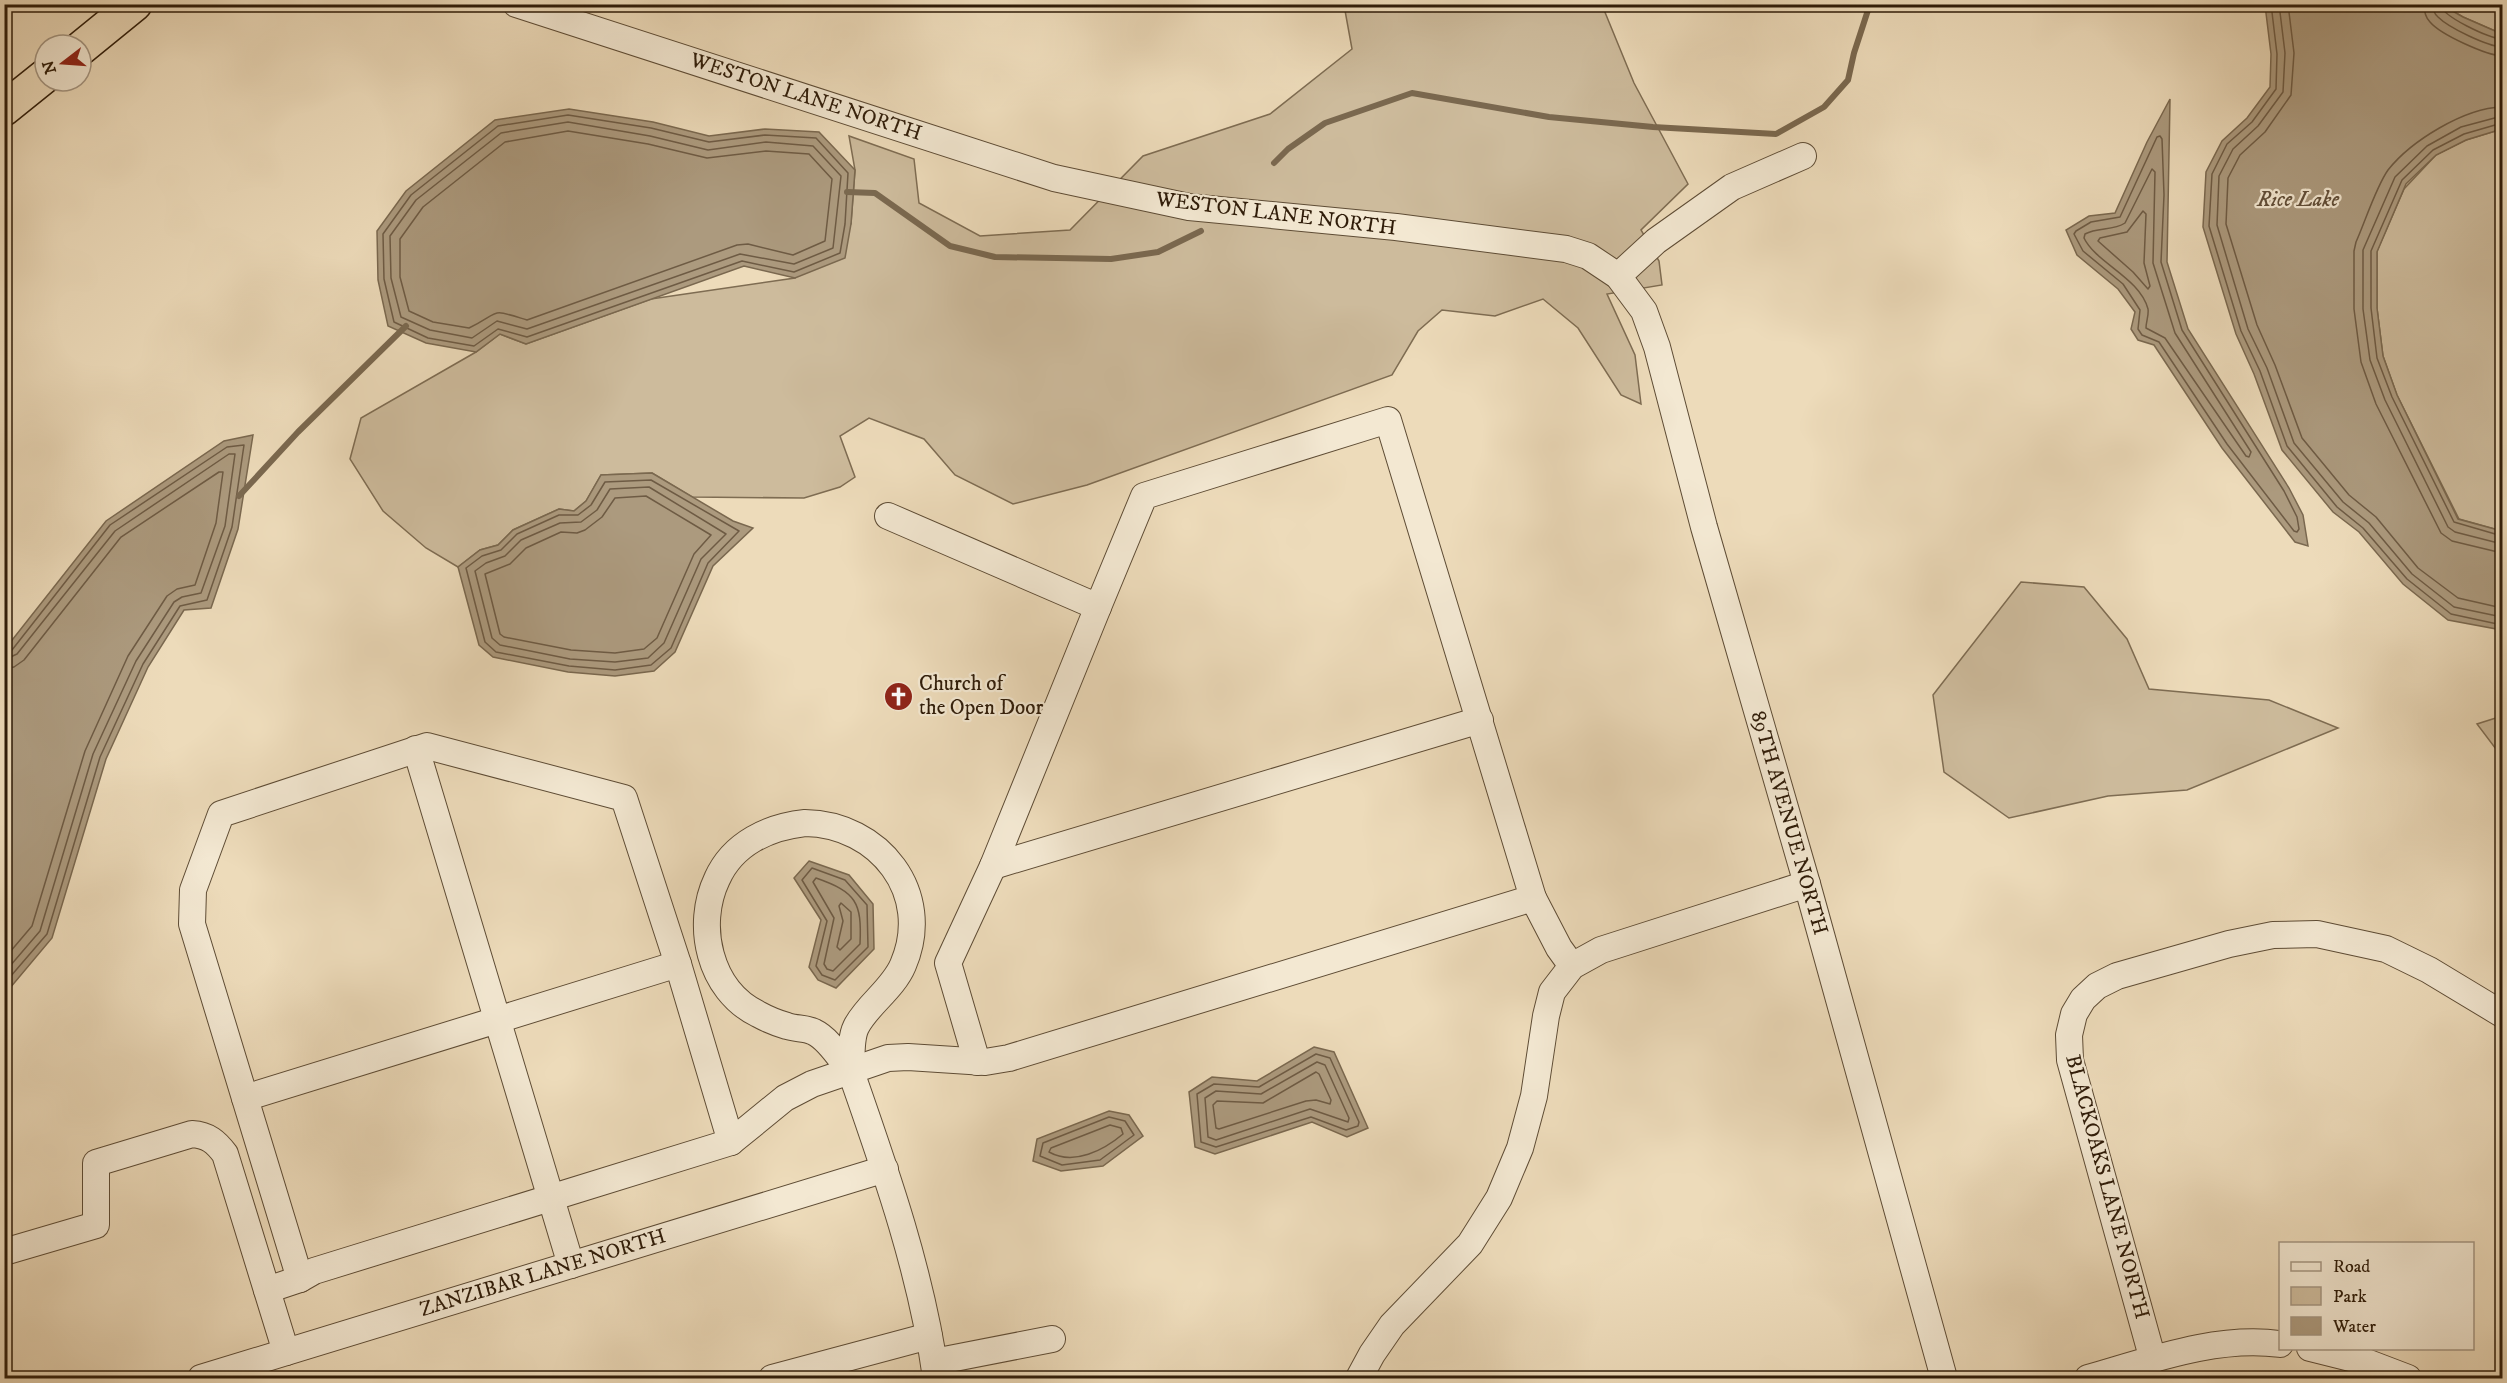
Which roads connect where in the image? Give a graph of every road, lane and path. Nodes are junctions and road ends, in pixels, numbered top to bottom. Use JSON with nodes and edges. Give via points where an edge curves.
{"nodes":[{"id":1,"x":135,"y":4,"type":"edge"},
{"id":2,"x":516,"y":4,"type":"edge"},
{"id":3,"x":93,"y":38,"type":"edge"},
{"id":4,"x":33,"y":86,"type":"edge"},
{"id":5,"x":4,"y":109,"type":"edge"},
{"id":6,"x":1803,"y":156,"type":"dead end"},
{"id":7,"x":1618,"y":276,"type":"junction"},
{"id":8,"x":888,"y":516,"type":"dead end"},
{"id":9,"x":1098,"y":607,"type":"junction"},
{"id":10,"x":1480,"y":720,"type":"junction"},
{"id":11,"x":416,"y":749,"type":"junction"},
{"id":12,"x":993,"y":866,"type":"junction"},
{"id":13,"x":1807,"y":884,"type":"junction"},
{"id":14,"x":1533,"y":898,"type":"junction"},
{"id":15,"x":678,"y":964,"type":"junction"},
{"id":16,"x":1572,"y":966,"type":"junction"},
{"id":17,"x":2502,"y":1014,"type":"edge"},
{"id":18,"x":497,"y":1020,"type":"junction"},
{"id":19,"x":977,"y":1062,"type":"junction"},
{"id":20,"x":851,"y":1072,"type":"junction"},
{"id":21,"x":245,"y":1098,"type":"junction"},
{"id":22,"x":731,"y":1142,"type":"junction"},
{"id":23,"x":885,"y":1169,"type":"junction"},
{"id":24,"x":551,"y":1197,"type":"junction"},
{"id":25,"x":4,"y":1252,"type":"edge"},
{"id":26,"x":571,"y":1265,"type":"junction"},
{"id":27,"x":300,"y":1279,"type":"junction"},
{"id":28,"x":267,"y":1290,"type":"junction"},
{"id":29,"x":929,"y":1336,"type":"junction"},
{"id":30,"x":1052,"y":1339,"type":"dead end"},
{"id":31,"x":2279,"y":1344,"type":"edge"},
{"id":32,"x":2318,"y":1350,"type":"edge"},
{"id":33,"x":286,"y":1352,"type":"junction"},
{"id":34,"x":2153,"y":1360,"type":"junction"},
{"id":35,"x":935,"y":1370,"type":"edge"},
{"id":36,"x":201,"y":1378,"type":"edge"},
{"id":37,"x":772,"y":1378,"type":"edge"},
{"id":38,"x":1359,"y":1378,"type":"edge"},
{"id":39,"x":1944,"y":1378,"type":"edge"},
{"id":40,"x":2088,"y":1378,"type":"edge"},
{"id":41,"x":2408,"y":1378,"type":"edge"}],
"edges":[{"from":1,"to":3,"type":"highway"},
{"from":2,"to":7,"type":"street","name":"WESTON LANE NORTH","via":[[1054,178],[1189,207],[1396,227],[1566,249],[1588,256]]},
{"from":4,"to":5,"type":"highway"},
{"from":6,"to":7,"type":"street","via":[[1732,187],[1656,241]]},
{"from":7,"to":13,"type":"street","name":"89TH AVENUE NORTH","via":[[1644,311],[1657,346],[1704,527]]},
{"from":8,"to":9,"type":"street"},
{"from":9,"to":10,"type":"street","via":[[1144,496],[1388,420]]},
{"from":9,"to":12,"type":"street"},
{"from":10,"to":12,"type":"street"},
{"from":10,"to":14,"type":"street"},
{"from":11,"to":15,"type":"street","via":[[427,746],[624,798]]},
{"from":11,"to":18,"type":"street"},
{"from":11,"to":21,"type":"street","via":[[221,814],[193,890],[192,924]]},
{"from":12,"to":19,"type":"street","via":[[948,963]]},
{"from":13,"to":16,"type":"street","via":[[1601,950]]},
{"from":13,"to":39,"type":"street","name":"89TH AVENUE NORTH"},
{"from":14,"to":16,"type":"street"},
{"from":14,"to":19,"type":"street","via":[[1009,1058]]},
{"from":15,"to":18,"type":"street"},
{"from":15,"to":22,"type":"street"},
{"from":16,"to":38,"type":"street","via":[[1552,992],[1534,1096],[1520,1148],[1499,1198],[1470,1244],[1392,1325]]},
{"from":17,"to":34,"type":"street","name":"BLACKOAKS LANE NORTH","via":[[2386,949],[2317,934],[2272,935],[2229,944],[2117,976],[2083,999],[2069,1035],[2070,1060]]},
{"from":18,"to":21,"type":"street"},
{"from":18,"to":24,"type":"street"},
{"from":19,"to":20,"type":"street","via":[[888,1058]]},
{"from":20,"to":20,"type":"street","via":[[856,1026],[893,982],[910,944],[907,894],[895,868],[883,854],[851,831],[825,823],[772,829],[741,848],[717,876],[708,900],[706,925],[711,956],[720,978],[738,999],[756,1013],[786,1026],[815,1032]]},
{"from":20,"to":22,"type":"street","via":[[812,1084],[785,1098]]},
{"from":20,"to":23,"type":"street"},
{"from":21,"to":27,"type":"street"},
{"from":22,"to":24,"type":"street"},
{"from":23,"to":26,"type":"street","name":"ZANZIBAR LANE NORTH"},
{"from":23,"to":29,"type":"street"},
{"from":24,"to":26,"type":"street"},
{"from":24,"to":27,"type":"street","via":[[314,1271]]},
{"from":25,"to":28,"type":"street","via":[[96,1225],[96,1163],[201,1134],[218,1144],[225,1154]]},
{"from":26,"to":33,"type":"street","name":"ZANZIBAR LANE NORTH"},
{"from":27,"to":28,"type":"street"},
{"from":28,"to":33,"type":"street"},
{"from":29,"to":35,"type":"street"},
{"from":29,"to":37,"type":"street"},
{"from":30,"to":35,"type":"street"},
{"from":31,"to":34,"type":"street","via":[[2230,1344]]},
{"from":32,"to":41,"type":"street"},
{"from":33,"to":36,"type":"street","name":"ZANZIBAR LANE NORTH"},
{"from":34,"to":40,"type":"street"}]}
